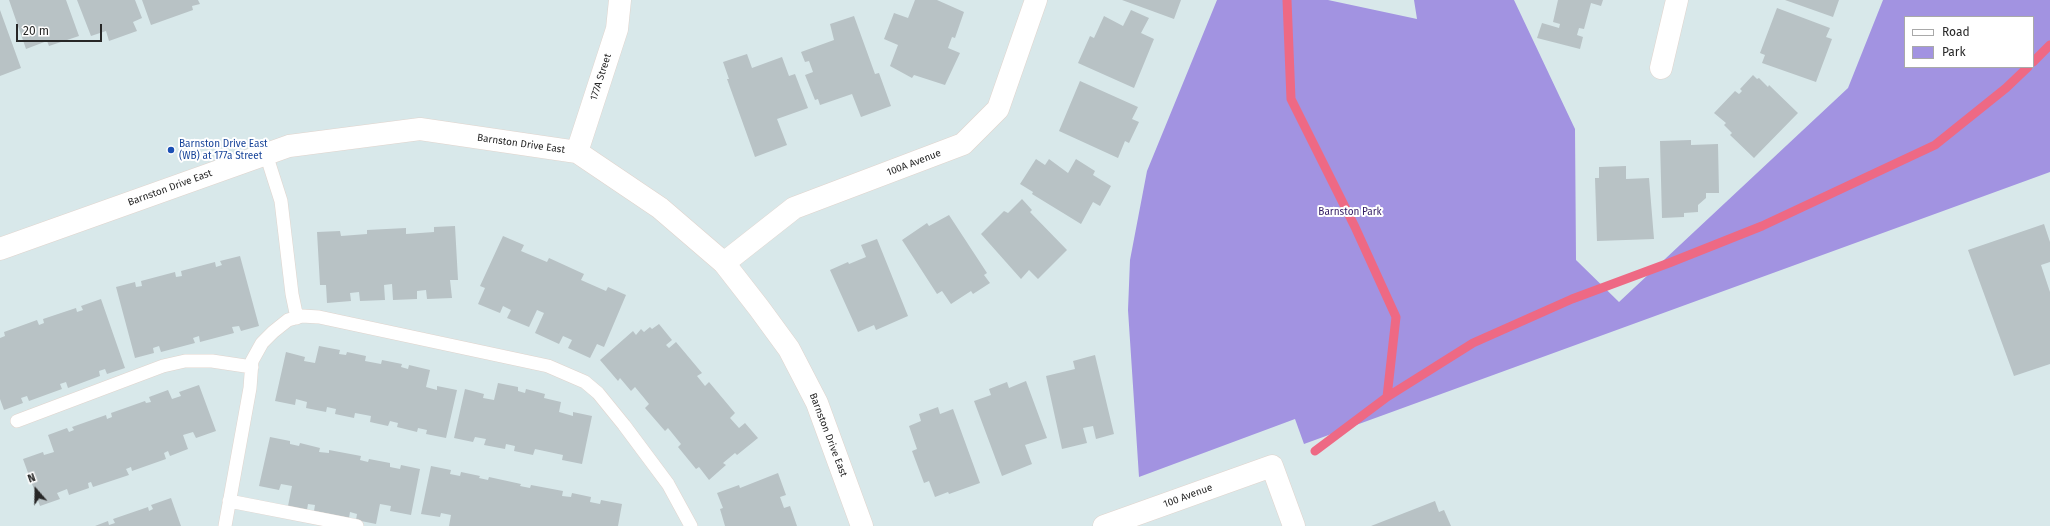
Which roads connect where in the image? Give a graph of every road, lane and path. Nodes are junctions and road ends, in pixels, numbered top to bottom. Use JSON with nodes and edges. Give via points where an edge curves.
{"nodes":[{"id":1,"x":620,"y":0,"type":"edge"},
{"id":2,"x":1036,"y":0,"type":"edge"},
{"id":3,"x":1677,"y":0,"type":"edge"},
{"id":4,"x":1661,"y":68,"type":"dead end"},
{"id":5,"x":577,"y":152,"type":"junction"},
{"id":6,"x":266,"y":154,"type":"junction"},
{"id":7,"x":0,"y":249,"type":"edge"},
{"id":8,"x":724,"y":263,"type":"junction"},
{"id":9,"x":297,"y":318,"type":"junction"},
{"id":10,"x":252,"y":367,"type":"junction"},
{"id":11,"x":17,"y":421,"type":"dead end"},
{"id":12,"x":229,"y":501,"type":"junction"},
{"id":13,"x":225,"y":526,"type":"edge"},
{"id":14,"x":357,"y":526,"type":"edge"},
{"id":15,"x":691,"y":526,"type":"edge"},
{"id":16,"x":862,"y":526,"type":"edge"},
{"id":17,"x":1104,"y":526,"type":"edge"},
{"id":18,"x":1294,"y":526,"type":"edge"}],
"edges":[{"from":1,"to":5,"type":"street","name":"177A Street","via":[[617,29]]},
{"from":2,"to":8,"type":"street","name":"100A Avenue","via":[[998,109],[963,144],[794,208]]},
{"from":3,"to":4,"type":"street"},
{"from":5,"to":6,"type":"street","name":"Barnston Drive East","via":[[420,129],[289,146]]},
{"from":5,"to":8,"type":"street","name":"Barnston Drive East","via":[[660,208]]},
{"from":6,"to":7,"type":"street","name":"Barnston Drive East"},
{"from":6,"to":9,"type":"lane","via":[[281,201]]},
{"from":8,"to":16,"type":"street","name":"Barnston Drive East","via":[[789,349],[817,403]]},
{"from":9,"to":10,"type":"lane","via":[[288,320],[262,343],[252,361]]},
{"from":9,"to":15,"type":"lane","via":[[318,317],[548,366],[585,382],[598,393],[668,484]]},
{"from":10,"to":11,"type":"lane","via":[[212,361],[185,361],[163,366]]},
{"from":10,"to":12,"type":"lane"},
{"from":12,"to":13,"type":"lane"},
{"from":12,"to":14,"type":"lane"},
{"from":17,"to":18,"type":"street","name":"100 Avenue","via":[[1272,466]]}]}
